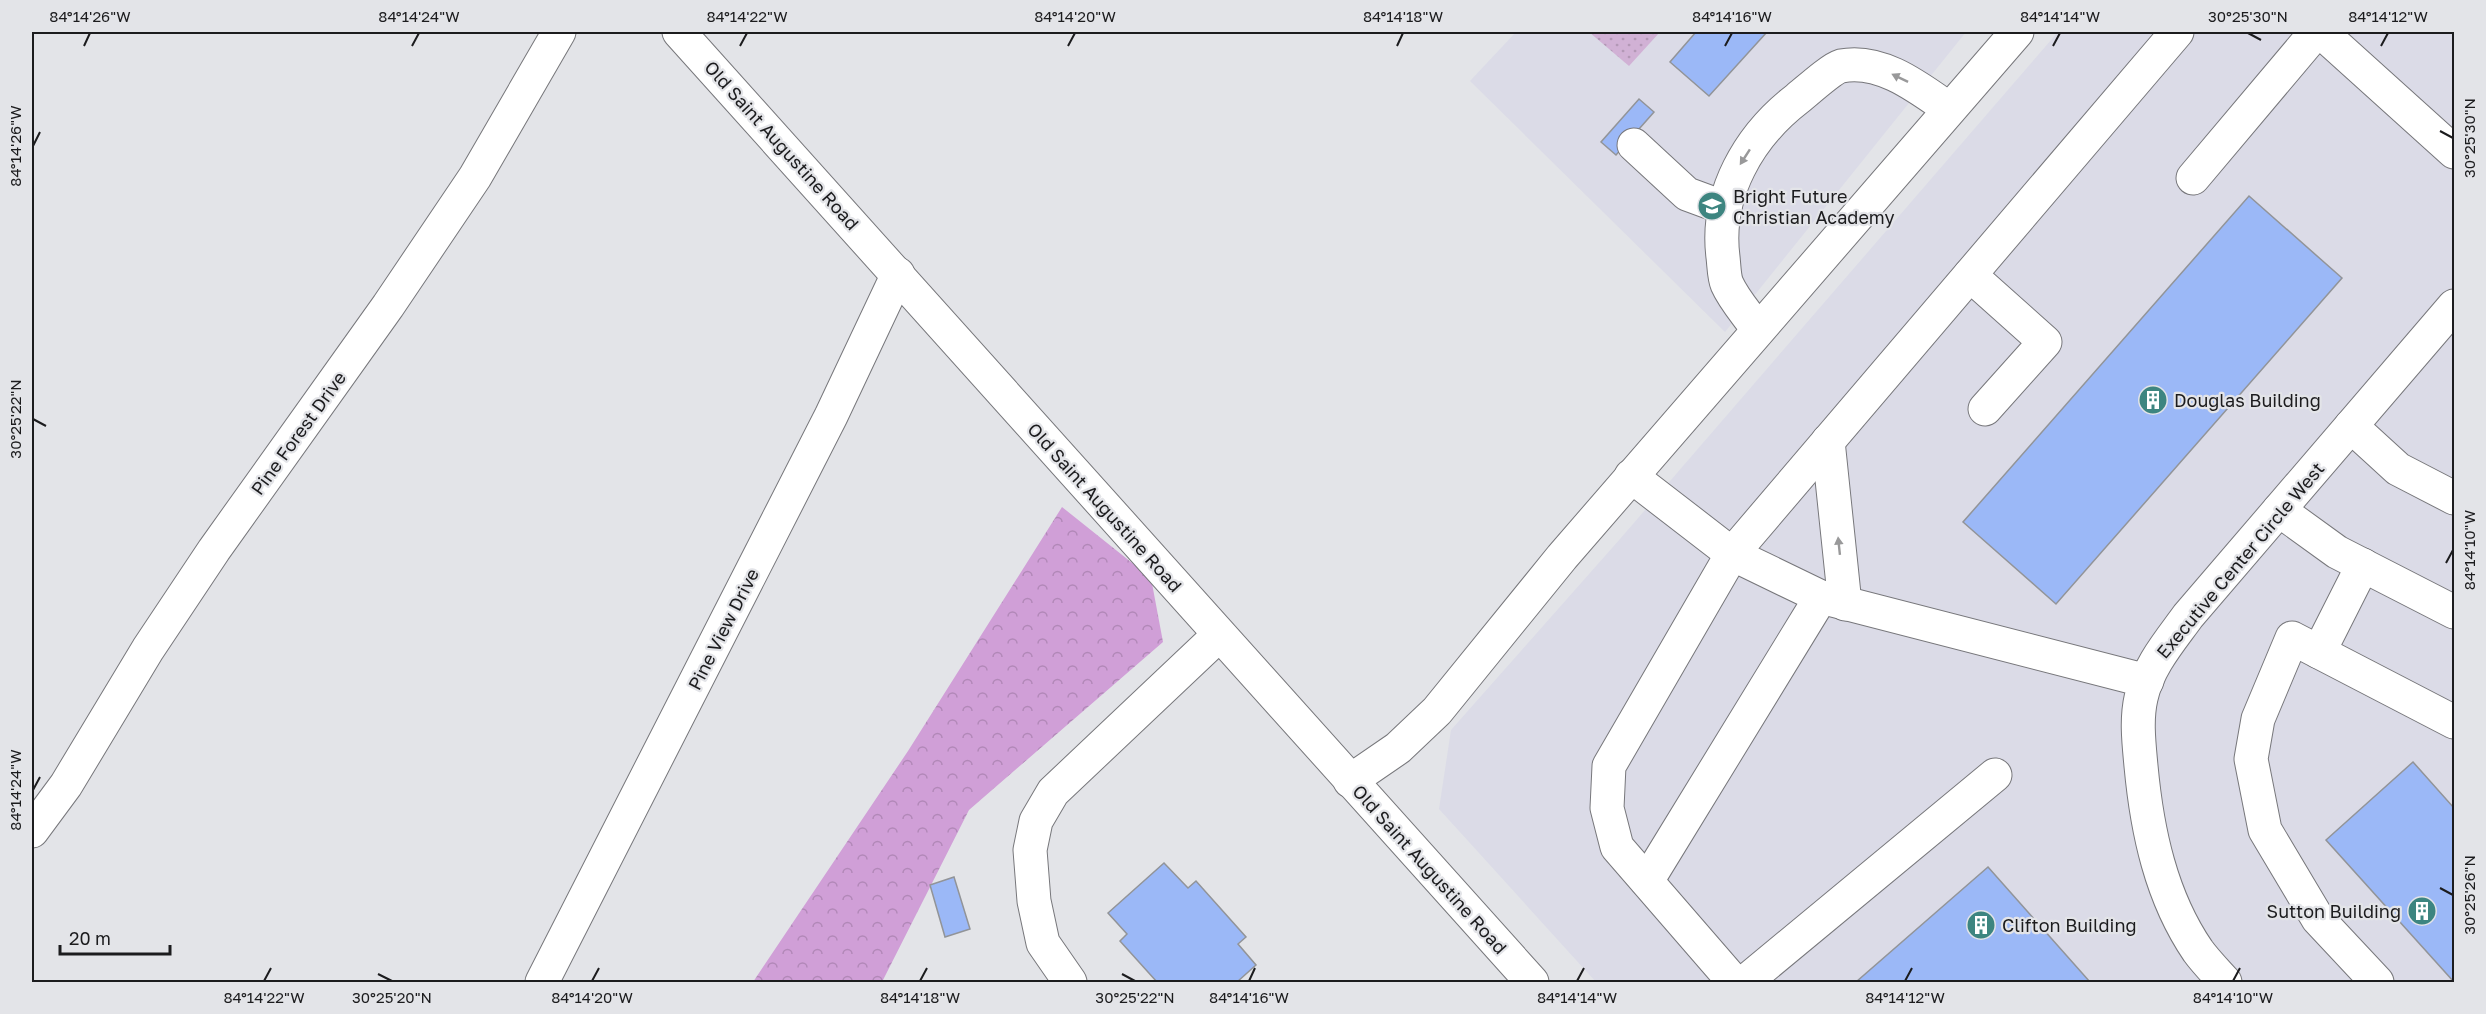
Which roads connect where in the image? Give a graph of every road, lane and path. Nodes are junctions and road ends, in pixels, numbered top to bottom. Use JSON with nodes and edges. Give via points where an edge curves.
{"nodes":[{"id":1,"x":559,"y":32,"type":"edge"},
{"id":2,"x":679,"y":32,"type":"edge"},
{"id":3,"x":2017,"y":32,"type":"edge"},
{"id":4,"x":2177,"y":32,"type":"edge"},
{"id":5,"x":2319,"y":32,"type":"edge"},
{"id":6,"x":1949,"y":109,"type":"junction"},
{"id":7,"x":1634,"y":145,"type":"dead end"},
{"id":8,"x":2454,"y":152,"type":"edge"},
{"id":9,"x":2193,"y":178,"type":"dead end"},
{"id":10,"x":1725,"y":208,"type":"junction"},
{"id":11,"x":898,"y":274,"type":"junction"},
{"id":12,"x":1970,"y":274,"type":"junction"},
{"id":13,"x":2454,"y":306,"type":"edge"},
{"id":14,"x":1758,"y":330,"type":"junction"},
{"id":15,"x":1985,"y":409,"type":"dead end"},
{"id":16,"x":2351,"y":426,"type":"junction"},
{"id":17,"x":1828,"y":441,"type":"junction"},
{"id":18,"x":1631,"y":476,"type":"junction"},
{"id":19,"x":2452,"y":489,"type":"edge"},
{"id":20,"x":2279,"y":510,"type":"junction"},
{"id":21,"x":1732,"y":554,"type":"junction"},
{"id":22,"x":2363,"y":566,"type":"junction"},
{"id":23,"x":1833,"y":601,"type":"junction"},
{"id":24,"x":2454,"y":612,"type":"edge"},
{"id":25,"x":1219,"y":635,"type":"junction"},
{"id":26,"x":2319,"y":651,"type":"junction"},
{"id":27,"x":2147,"y":681,"type":"junction"},
{"id":28,"x":2454,"y":722,"type":"edge"},
{"id":29,"x":1995,"y":775,"type":"dead end"},
{"id":30,"x":1350,"y":781,"type":"junction"},
{"id":31,"x":32,"y":831,"type":"edge"},
{"id":32,"x":1647,"y":881,"type":"junction"},
{"id":33,"x":542,"y":982,"type":"edge"},
{"id":34,"x":1070,"y":982,"type":"edge"},
{"id":35,"x":1532,"y":982,"type":"edge"},
{"id":36,"x":1734,"y":982,"type":"edge"},
{"id":37,"x":1744,"y":982,"type":"edge"},
{"id":38,"x":2225,"y":982,"type":"edge"},
{"id":39,"x":2377,"y":982,"type":"edge"}],
"edges":[{"from":1,"to":31,"type":"street","name":"Pine Forest Drive","via":[[475,177],[214,550],[148,649],[66,785]]},
{"from":2,"to":11,"type":"street","name":"Old Saint Augustine Road"},
{"from":3,"to":6,"type":"street"},
{"from":4,"to":12,"type":"street"},
{"from":5,"to":8,"type":"street"},
{"from":5,"to":9,"type":"street"},
{"from":6,"to":10,"type":"street","one_way":true,"via":[[1917,86],[1884,70],[1840,66],[1774,117],[1741,161]]},
{"from":6,"to":14,"type":"street"},
{"from":7,"to":10,"type":"street","via":[[1687,194]]},
{"from":10,"to":14,"type":"street","via":[[1721,242],[1727,284]]},
{"from":11,"to":25,"type":"street","name":"Old Saint Augustine Road"},
{"from":11,"to":33,"type":"street","name":"Pine View Drive","via":[[831,416]]},
{"from":12,"to":15,"type":"street","via":[[2045,342]]},
{"from":12,"to":17,"type":"street"},
{"from":13,"to":16,"type":"street","name":"Executive Center Circle West"},
{"from":14,"to":18,"type":"street"},
{"from":16,"to":19,"type":"street","via":[[2398,469]]},
{"from":16,"to":20,"type":"street","name":"Executive Center Circle West"},
{"from":17,"to":21,"type":"street"},
{"from":23,"to":17,"type":"street","one_way":true},
{"from":18,"to":21,"type":"street"},
{"from":18,"to":30,"type":"street","via":[[1437,711],[1398,748]]},
{"from":20,"to":22,"type":"street"},
{"from":20,"to":27,"type":"street","name":"Executive Center Circle West","via":[[2188,616],[2155,661]]},
{"from":21,"to":23,"type":"street"},
{"from":21,"to":32,"type":"street","via":[[1609,766],[1607,808],[1617,847]]},
{"from":22,"to":24,"type":"street"},
{"from":22,"to":26,"type":"street"},
{"from":23,"to":27,"type":"street"},
{"from":23,"to":32,"type":"street"},
{"from":25,"to":30,"type":"street","name":"Old Saint Augustine Road"},
{"from":25,"to":34,"type":"street","via":[[1053,792],[1036,821],[1030,850],[1042,943]]},
{"from":26,"to":28,"type":"street"},
{"from":26,"to":39,"type":"street","via":[[2292,638],[2258,719],[2251,759],[2265,830],[2318,919]]},
{"from":27,"to":38,"type":"street","name":"Executive Center Circle West","via":[[2138,732],[2145,810],[2158,867],[2178,919]]},
{"from":29,"to":37,"type":"street"},
{"from":30,"to":35,"type":"street","name":"Old Saint Augustine Road"},
{"from":32,"to":36,"type":"street"}]}
